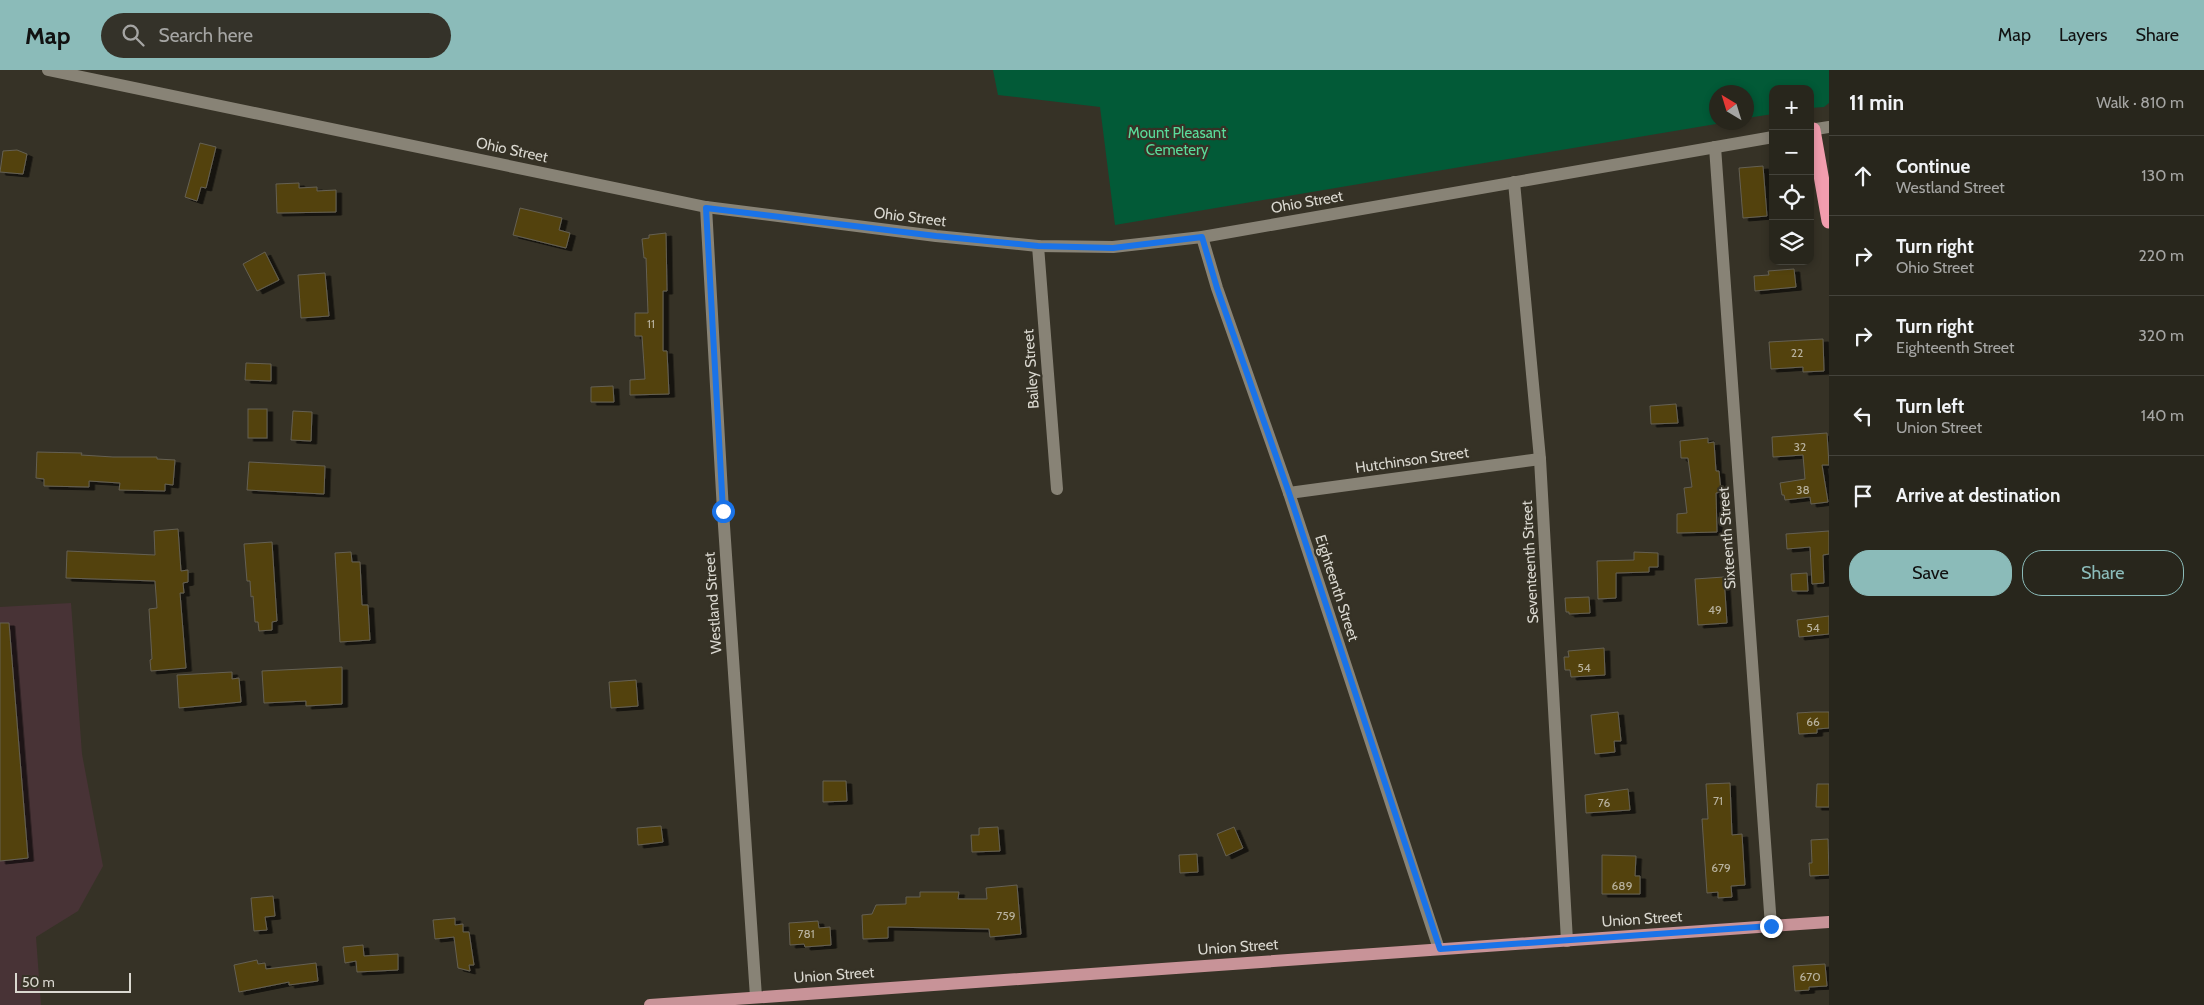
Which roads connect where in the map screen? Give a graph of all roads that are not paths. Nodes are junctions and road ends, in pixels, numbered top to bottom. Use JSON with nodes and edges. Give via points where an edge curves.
{"nodes":[{"id":1,"x":48,"y":70,"type":"edge"},
{"id":2,"x":1829,"y":127,"type":"edge"},
{"id":3,"x":1814,"y":130,"type":"edge"},
{"id":4,"x":1769,"y":138,"type":"edge"},
{"id":5,"x":1814,"y":141,"type":"edge"},
{"id":6,"x":1715,"y":147,"type":"junction"},
{"id":7,"x":1514,"y":182,"type":"junction"},
{"id":8,"x":706,"y":208,"type":"junction"},
{"id":9,"x":1829,"y":221,"type":"edge"},
{"id":10,"x":1202,"y":237,"type":"junction"},
{"id":11,"x":1038,"y":246,"type":"junction"},
{"id":12,"x":1540,"y":459,"type":"junction"},
{"id":13,"x":1056,"y":489,"type":"dead end"},
{"id":14,"x":1289,"y":493,"type":"junction"},
{"id":15,"x":1829,"y":922,"type":"edge"},
{"id":16,"x":1771,"y":926,"type":"junction"},
{"id":17,"x":1567,"y":940,"type":"junction"},
{"id":18,"x":1440,"y":949,"type":"junction"},
{"id":19,"x":756,"y":997,"type":"junction"},
{"id":20,"x":650,"y":1005,"type":"edge"}],
"edges":[{"from":1,"to":8,"type":"street","name":"Ohio Street"},
{"from":2,"to":3,"type":"street"},
{"from":4,"to":6,"type":"street","name":"Ohio Street"},
{"from":5,"to":9,"type":"highway"},
{"from":6,"to":7,"type":"street","name":"Ohio Street"},
{"from":6,"to":16,"type":"street","name":"Sixteenth Street"},
{"from":7,"to":10,"type":"street","name":"Ohio Street"},
{"from":7,"to":12,"type":"street","name":"Seventeenth Street"},
{"from":8,"to":11,"type":"street","name":"Ohio Street"},
{"from":8,"to":19,"type":"street","name":"Westland Street"},
{"from":10,"to":11,"type":"street","name":"Ohio Street","via":[[1113,248]]},
{"from":10,"to":14,"type":"street","name":"Eighteenth Street"},
{"from":11,"to":13,"type":"street","name":"Bailey Street"},
{"from":12,"to":14,"type":"street","name":"Hutchinson Street"},
{"from":12,"to":17,"type":"street","name":"Seventeenth Street"},
{"from":14,"to":18,"type":"street","name":"Eighteenth Street"},
{"from":15,"to":16,"type":"main road","name":"Union Street"},
{"from":16,"to":17,"type":"main road","name":"Union Street"},
{"from":17,"to":18,"type":"main road","name":"Union Street"},
{"from":18,"to":19,"type":"main road","name":"Union Street"},
{"from":19,"to":20,"type":"main road","name":"Union Street"}]}
